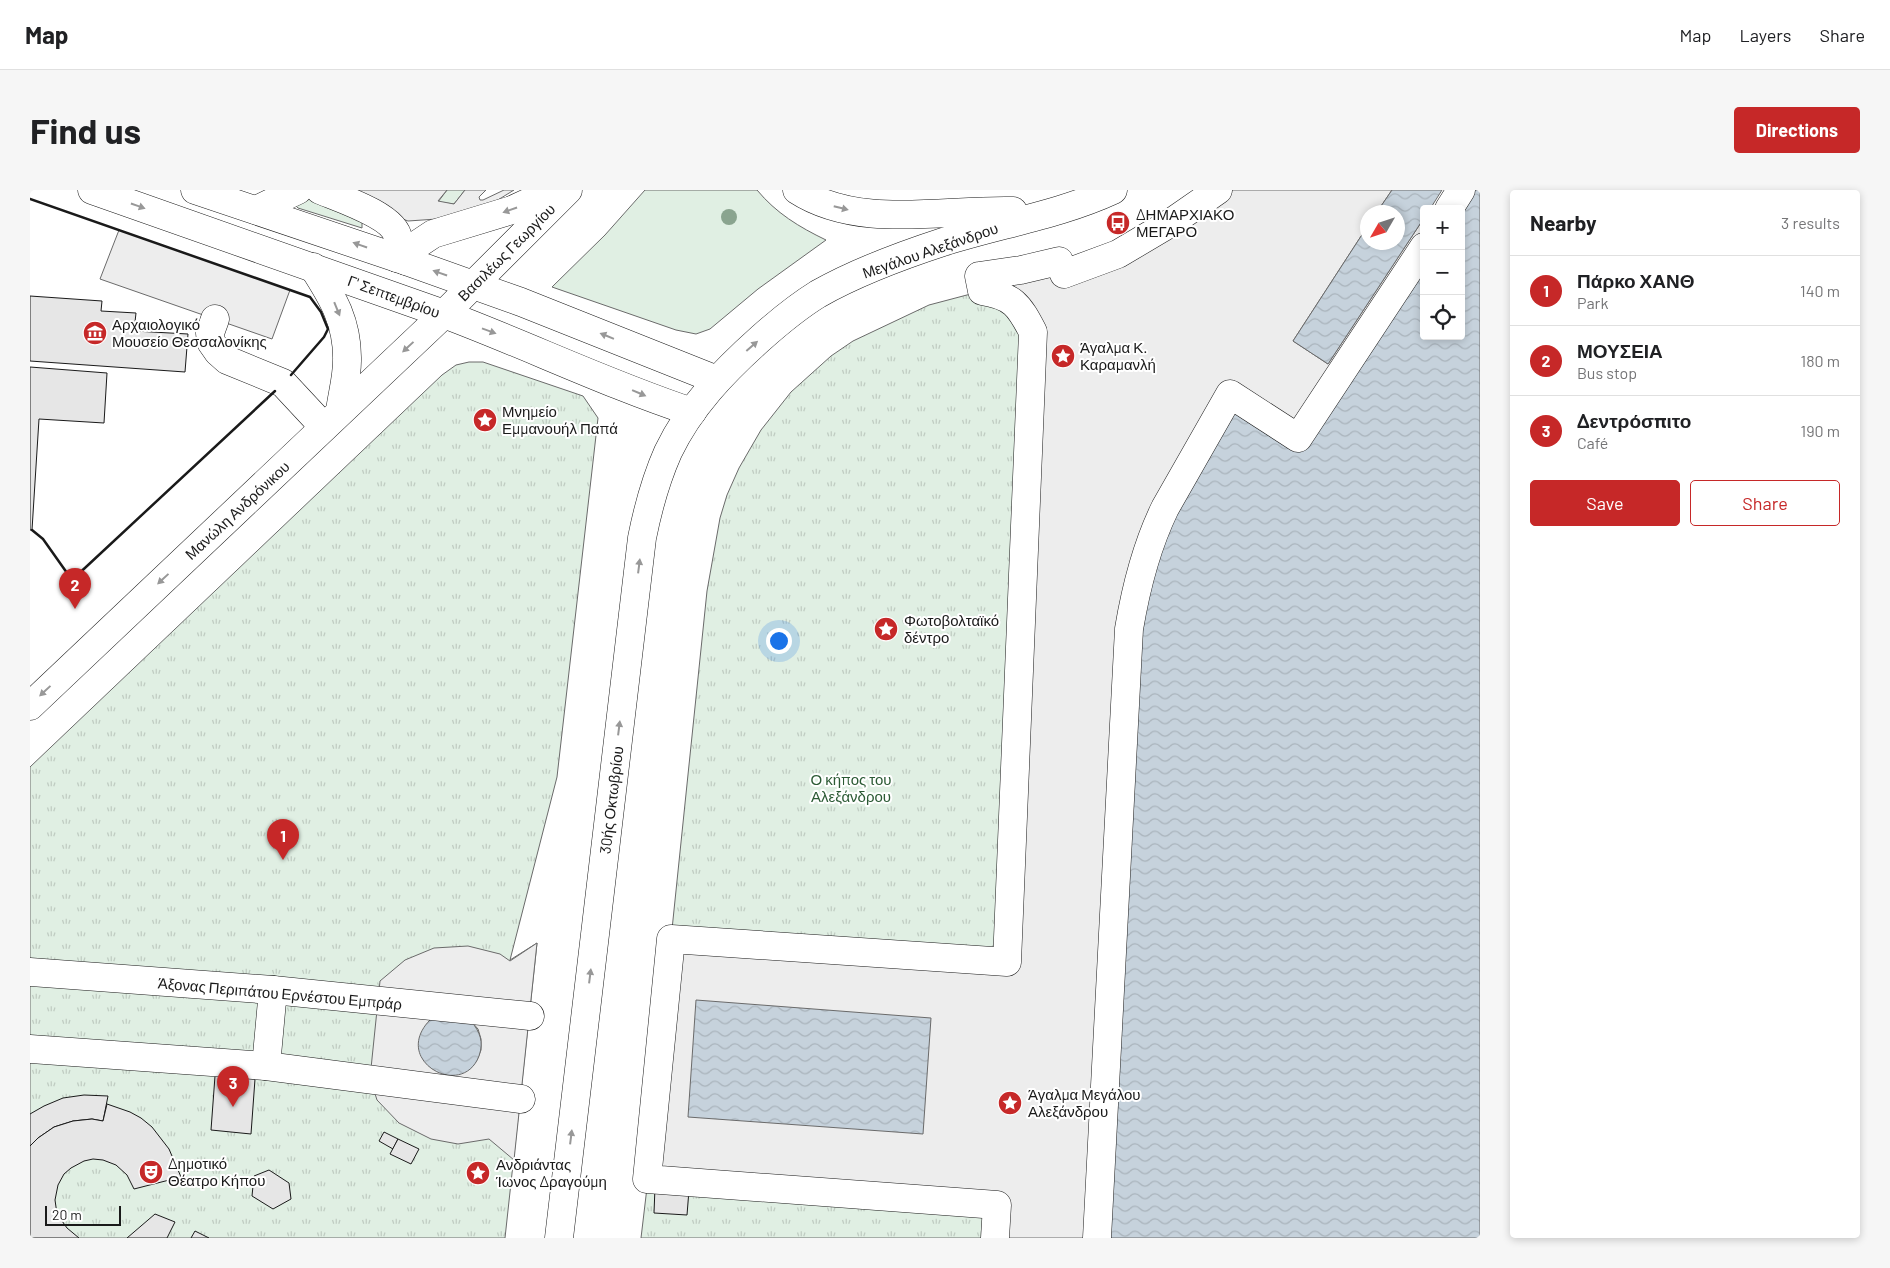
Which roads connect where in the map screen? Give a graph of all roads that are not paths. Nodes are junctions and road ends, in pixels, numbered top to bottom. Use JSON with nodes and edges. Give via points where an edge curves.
{"nodes":[{"id":1,"x":92,"y":190,"type":"edge"},
{"id":2,"x":195,"y":190,"type":"edge"},
{"id":3,"x":298,"y":190,"type":"edge"},
{"id":4,"x":320,"y":190,"type":"edge"},
{"id":5,"x":555,"y":190,"type":"edge"},
{"id":6,"x":568,"y":190,"type":"edge"},
{"id":7,"x":796,"y":190,"type":"edge"},
{"id":8,"x":1113,"y":190,"type":"edge"},
{"id":9,"x":1218,"y":190,"type":"edge"},
{"id":10,"x":1461,"y":190,"type":"edge"},
{"id":11,"x":1452,"y":205,"type":"edge"},
{"id":12,"x":256,"y":210,"type":"junction"},
{"id":13,"x":1054,"y":210,"type":"junction"},
{"id":14,"x":1422,"y":250,"type":"edge"},
{"id":15,"x":402,"y":259,"type":"junction"},
{"id":16,"x":313,"y":267,"type":"junction"},
{"id":17,"x":474,"y":285,"type":"junction"},
{"id":18,"x":444,"y":314,"type":"junction"},
{"id":19,"x":215,"y":319,"type":"dead end"},
{"id":20,"x":717,"y":380,"type":"junction"},
{"id":21,"x":692,"y":412,"type":"junction"},
{"id":22,"x":332,"y":419,"type":"junction"},
{"id":23,"x":30,"y":706,"type":"edge"},
{"id":24,"x":30,"y":972,"type":"edge"},
{"id":25,"x":273,"y":990,"type":"junction"},
{"id":26,"x":530,"y":1016,"type":"dead end"},
{"id":27,"x":30,"y":1049,"type":"edge"},
{"id":28,"x":266,"y":1066,"type":"junction"},
{"id":29,"x":520,"y":1099,"type":"dead end"},
{"id":30,"x":559,"y":1238,"type":"edge"},
{"id":31,"x":995,"y":1238,"type":"edge"},
{"id":32,"x":1097,"y":1238,"type":"edge"}],
"edges":[{"from":1,"to":16,"type":"street","name":"Γ' Σεπτεμβρίου","one_way":true},
{"from":2,"to":12,"type":"street"},
{"from":3,"to":12,"type":"street"},
{"from":4,"to":15,"type":"street","via":[[362,207],[388,223],[398,237]]},
{"from":5,"to":15,"type":"street","one_way":true,"via":[[512,210],[433,234]]},
{"from":6,"to":17,"type":"street","name":"Βασιλέως Γεωργίου"},
{"from":7,"to":13,"type":"street","one_way":true,"via":[[814,200],[854,211],[908,215]]},
{"from":8,"to":13,"type":"street","name":"Μεγάλου Αλεξάνδρου"},
{"from":9,"to":31,"type":"street","via":[[1118,254],[1064,274],[1059,260],[979,276],[982,290],[1001,294],[1014,302],[1033,332],[1007,962],[671,939],[647,1179],[997,1205]]},
{"from":10,"to":11,"type":"street"},
{"from":15,"to":12,"type":"street","one_way":true},
{"from":20,"to":13,"type":"street","name":"Μεγάλου Αλεξάνδρου","one_way":true,"via":[[738,358],[818,294],[893,259]]},
{"from":14,"to":32,"type":"street","via":[[1298,438],[1230,394],[1165,508],[1140,572],[1128,629]]},
{"from":17,"to":15,"type":"street","one_way":true},
{"from":16,"to":18,"type":"street","name":"Γ' Σεπτεμβρίου"},
{"from":16,"to":22,"type":"street","one_way":true,"via":[[340,312],[344,332],[347,361]]},
{"from":17,"to":18,"type":"street","name":"Βασιλέως Γεωργίου"},
{"from":20,"to":17,"type":"street","one_way":true},
{"from":18,"to":21,"type":"street","name":"Γ' Σεπτεμβρίου","one_way":true},
{"from":18,"to":22,"type":"street","name":"Μανώλη Ανδρόνικου","one_way":true},
{"from":19,"to":22,"type":"street","via":[[210,332],[211,342],[227,360],[283,383]]},
{"from":20,"to":21,"type":"street","name":"30ής Οκτωβρίου"},
{"from":30,"to":21,"type":"street","name":"30ής Οκτωβρίου","one_way":true,"via":[[642,538],[662,466]]},
{"from":22,"to":23,"type":"street","name":"Μανώλη Ανδρόνικου","one_way":true},
{"from":24,"to":25,"type":"street","name":"Άξονας Περιπάτου Ερνέστου Εμπράρ"},
{"from":25,"to":26,"type":"street","name":"Άξονας Περιπάτου Ερνέστου Εμπράρ"},
{"from":25,"to":28,"type":"street"},
{"from":27,"to":28,"type":"street"},
{"from":28,"to":29,"type":"street"}]}
